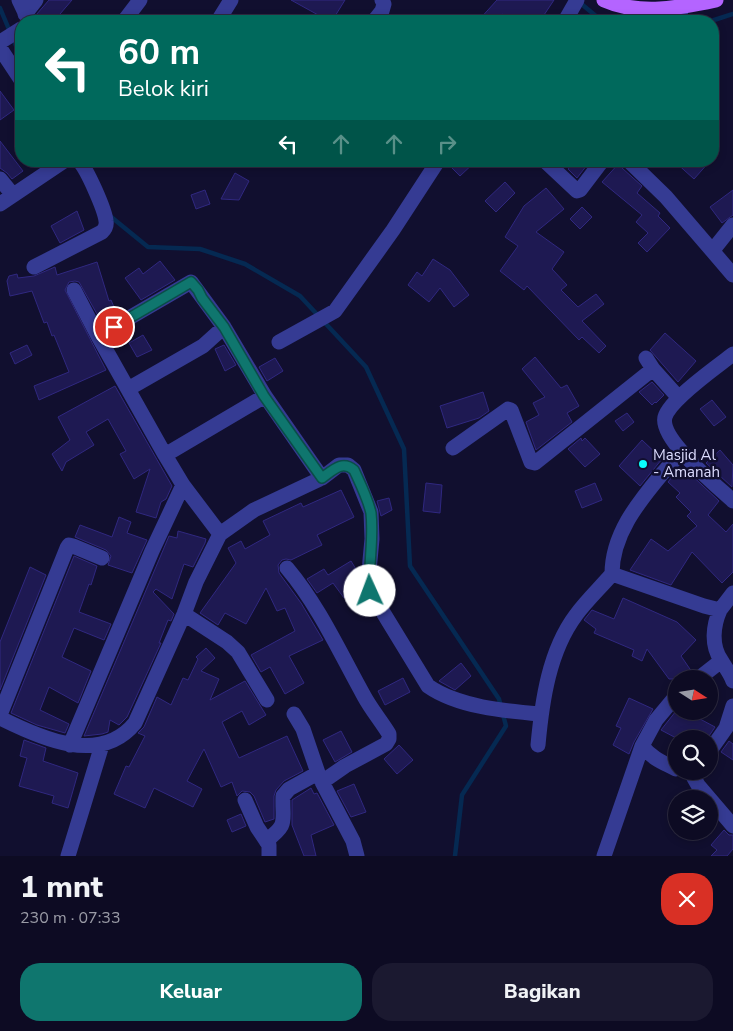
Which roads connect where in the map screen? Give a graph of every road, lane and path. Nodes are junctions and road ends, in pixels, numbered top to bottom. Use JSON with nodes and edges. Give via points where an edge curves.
{"nodes":[{"id":1,"x":19,"y":0,"type":"edge"},
{"id":2,"x":36,"y":0,"type":"edge"},
{"id":3,"x":140,"y":0,"type":"edge"},
{"id":4,"x":382,"y":0,"type":"edge"},
{"id":5,"x":577,"y":0,"type":"edge"},
{"id":6,"x":604,"y":0,"type":"edge"},
{"id":7,"x":716,"y":0,"type":"edge"},
{"id":8,"x":228,"y":2,"type":"edge"},
{"id":9,"x":17,"y":15,"type":"edge"},
{"id":10,"x":26,"y":15,"type":"edge"},
{"id":11,"x":129,"y":15,"type":"edge"},
{"id":12,"x":221,"y":15,"type":"edge"},
{"id":13,"x":379,"y":15,"type":"edge"},
{"id":14,"x":569,"y":15,"type":"edge"},
{"id":15,"x":680,"y":15,"type":"edge"},
{"id":16,"x":55,"y":167,"type":"edge"},
{"id":17,"x":82,"y":167,"type":"edge"},
{"id":18,"x":434,"y":167,"type":"edge"},
{"id":19,"x":551,"y":167,"type":"edge"},
{"id":20,"x":597,"y":167,"type":"edge"},
{"id":21,"x":635,"y":167,"type":"edge"},
{"id":22,"x":0,"y":179,"type":"edge"},
{"id":23,"x":13,"y":195,"type":"junction"},
{"id":24,"x":0,"y":204,"type":"edge"},
{"id":25,"x":733,"y":225,"type":"edge"},
{"id":26,"x":713,"y":250,"type":"junction"},
{"id":27,"x":34,"y":267,"type":"dead end"},
{"id":28,"x":733,"y":275,"type":"edge"},
{"id":29,"x":74,"y":290,"type":"dead end"},
{"id":30,"x":224,"y":327,"type":"junction"},
{"id":31,"x":98,"y":336,"type":"junction"},
{"id":32,"x":279,"y":342,"type":"dead end"},
{"id":33,"x":733,"y":354,"type":"edge"},
{"id":34,"x":128,"y":389,"type":"junction"},
{"id":35,"x":264,"y":396,"type":"junction"},
{"id":36,"x":679,"y":398,"type":"junction"},
{"id":37,"x":453,"y":448,"type":"dead end"},
{"id":38,"x":682,"y":453,"type":"junction"},
{"id":39,"x":166,"y":455,"type":"junction"},
{"id":40,"x":322,"y":478,"type":"junction"},
{"id":41,"x":183,"y":485,"type":"junction"},
{"id":42,"x":733,"y":501,"type":"edge"},
{"id":43,"x":220,"y":534,"type":"junction"},
{"id":44,"x":102,"y":558,"type":"dead end"},
{"id":45,"x":287,"y":568,"type":"dead end"},
{"id":46,"x":612,"y":574,"type":"junction"},
{"id":47,"x":733,"y":592,"type":"edge"},
{"id":48,"x":720,"y":610,"type":"junction"},
{"id":49,"x":184,"y":614,"type":"junction"},
{"id":50,"x":721,"y":661,"type":"junction"},
{"id":51,"x":710,"y":670,"type":"edge"},
{"id":52,"x":733,"y":681,"type":"edge"},
{"id":53,"x":268,"y":700,"type":"dead end"},
{"id":54,"x":668,"y":706,"type":"edge"},
{"id":55,"x":733,"y":706,"type":"edge"},
{"id":56,"x":294,"y":714,"type":"dead end"},
{"id":57,"x":540,"y":714,"type":"junction"},
{"id":58,"x":0,"y":717,"type":"edge"},
{"id":59,"x":718,"y":739,"type":"edge"},
{"id":60,"x":538,"y":744,"type":"dead end"},
{"id":61,"x":70,"y":745,"type":"junction"},
{"id":62,"x":102,"y":745,"type":"junction"},
{"id":63,"x":642,"y":746,"type":"junction"},
{"id":64,"x":668,"y":765,"type":"edge"},
{"id":65,"x":320,"y":778,"type":"junction"},
{"id":66,"x":694,"y":780,"type":"edge"},
{"id":67,"x":245,"y":800,"type":"dead end"},
{"id":68,"x":733,"y":826,"type":"edge"},
{"id":69,"x":266,"y":841,"type":"junction"},
{"id":70,"x":70,"y":855,"type":"edge"},
{"id":71,"x":269,"y":856,"type":"edge"},
{"id":72,"x":357,"y":856,"type":"edge"},
{"id":73,"x":604,"y":856,"type":"edge"}],
"edges":[{"from":1,"to":9,"type":"street"},
{"from":2,"to":10,"type":"street"},
{"from":3,"to":11,"type":"street"},
{"from":4,"to":13,"type":"street","via":[[384,4]]},
{"from":5,"to":14,"type":"street"},
{"from":6,"to":15,"type":"main road"},
{"from":7,"to":15,"type":"main road"},
{"from":8,"to":12,"type":"street"},
{"from":16,"to":23,"type":"street"},
{"from":17,"to":27,"type":"street","via":[[93,185],[106,227]]},
{"from":18,"to":32,"type":"street","via":[[334,311]]},
{"from":19,"to":20,"type":"street","via":[[577,192]]},
{"from":21,"to":26,"type":"street"},
{"from":22,"to":23,"type":"street"},
{"from":23,"to":24,"type":"street"},
{"from":25,"to":26,"type":"street"},
{"from":26,"to":28,"type":"street"},
{"from":29,"to":31,"type":"street"},
{"from":30,"to":31,"type":"street","via":[[191,282]]},
{"from":30,"to":34,"type":"street","via":[[203,346]]},
{"from":30,"to":35,"type":"street"},
{"from":31,"to":34,"type":"street"},
{"from":33,"to":36,"type":"street"},
{"from":34,"to":39,"type":"street"},
{"from":35,"to":39,"type":"street"},
{"from":35,"to":40,"type":"street"},
{"from":36,"to":37,"type":"street","via":[[649,364],[535,463],[531,462],[508,409]]},
{"from":36,"to":38,"type":"street","via":[[667,412],[665,424]]},
{"from":38,"to":42,"type":"street"},
{"from":38,"to":46,"type":"street","via":[[646,492],[625,522],[612,561]]},
{"from":39,"to":41,"type":"street"},
{"from":40,"to":43,"type":"street","via":[[254,510]]},
{"from":40,"to":57,"type":"street","via":[[339,465],[348,465],[354,470],[370,512],[370,591],[428,686],[443,695],[494,709]]},
{"from":41,"to":43,"type":"street"},
{"from":41,"to":61,"type":"street"},
{"from":43,"to":49,"type":"street"},
{"from":44,"to":58,"type":"street","via":[[73,546],[67,548]]},
{"from":45,"to":65,"type":"street","via":[[301,584],[389,734],[386,744]]},
{"from":46,"to":48,"type":"street"},
{"from":46,"to":57,"type":"street","via":[[576,615],[565,633],[553,659]]},
{"from":47,"to":48,"type":"street"},
{"from":48,"to":50,"type":"street","via":[[714,631]]},
{"from":49,"to":53,"type":"street","via":[[238,652]]},
{"from":49,"to":62,"type":"street","via":[[135,723],[118,739]]},
{"from":50,"to":51,"type":"street"},
{"from":50,"to":52,"type":"street"},
{"from":54,"to":63,"type":"street"},
{"from":55,"to":59,"type":"street","via":[[726,728]]},
{"from":56,"to":65,"type":"street","via":[[303,729]]},
{"from":57,"to":60,"type":"street"},
{"from":58,"to":61,"type":"street","via":[[32,734]]},
{"from":61,"to":62,"type":"street"},
{"from":62,"to":70,"type":"street"},
{"from":63,"to":64,"type":"street","via":[[650,756]]},
{"from":63,"to":73,"type":"street"},
{"from":65,"to":69,"type":"street","via":[[288,789],[283,796],[281,829]]},
{"from":65,"to":72,"type":"street","via":[[353,841]]},
{"from":66,"to":68,"type":"street"},
{"from":67,"to":69,"type":"street"},
{"from":69,"to":71,"type":"street"}]}
